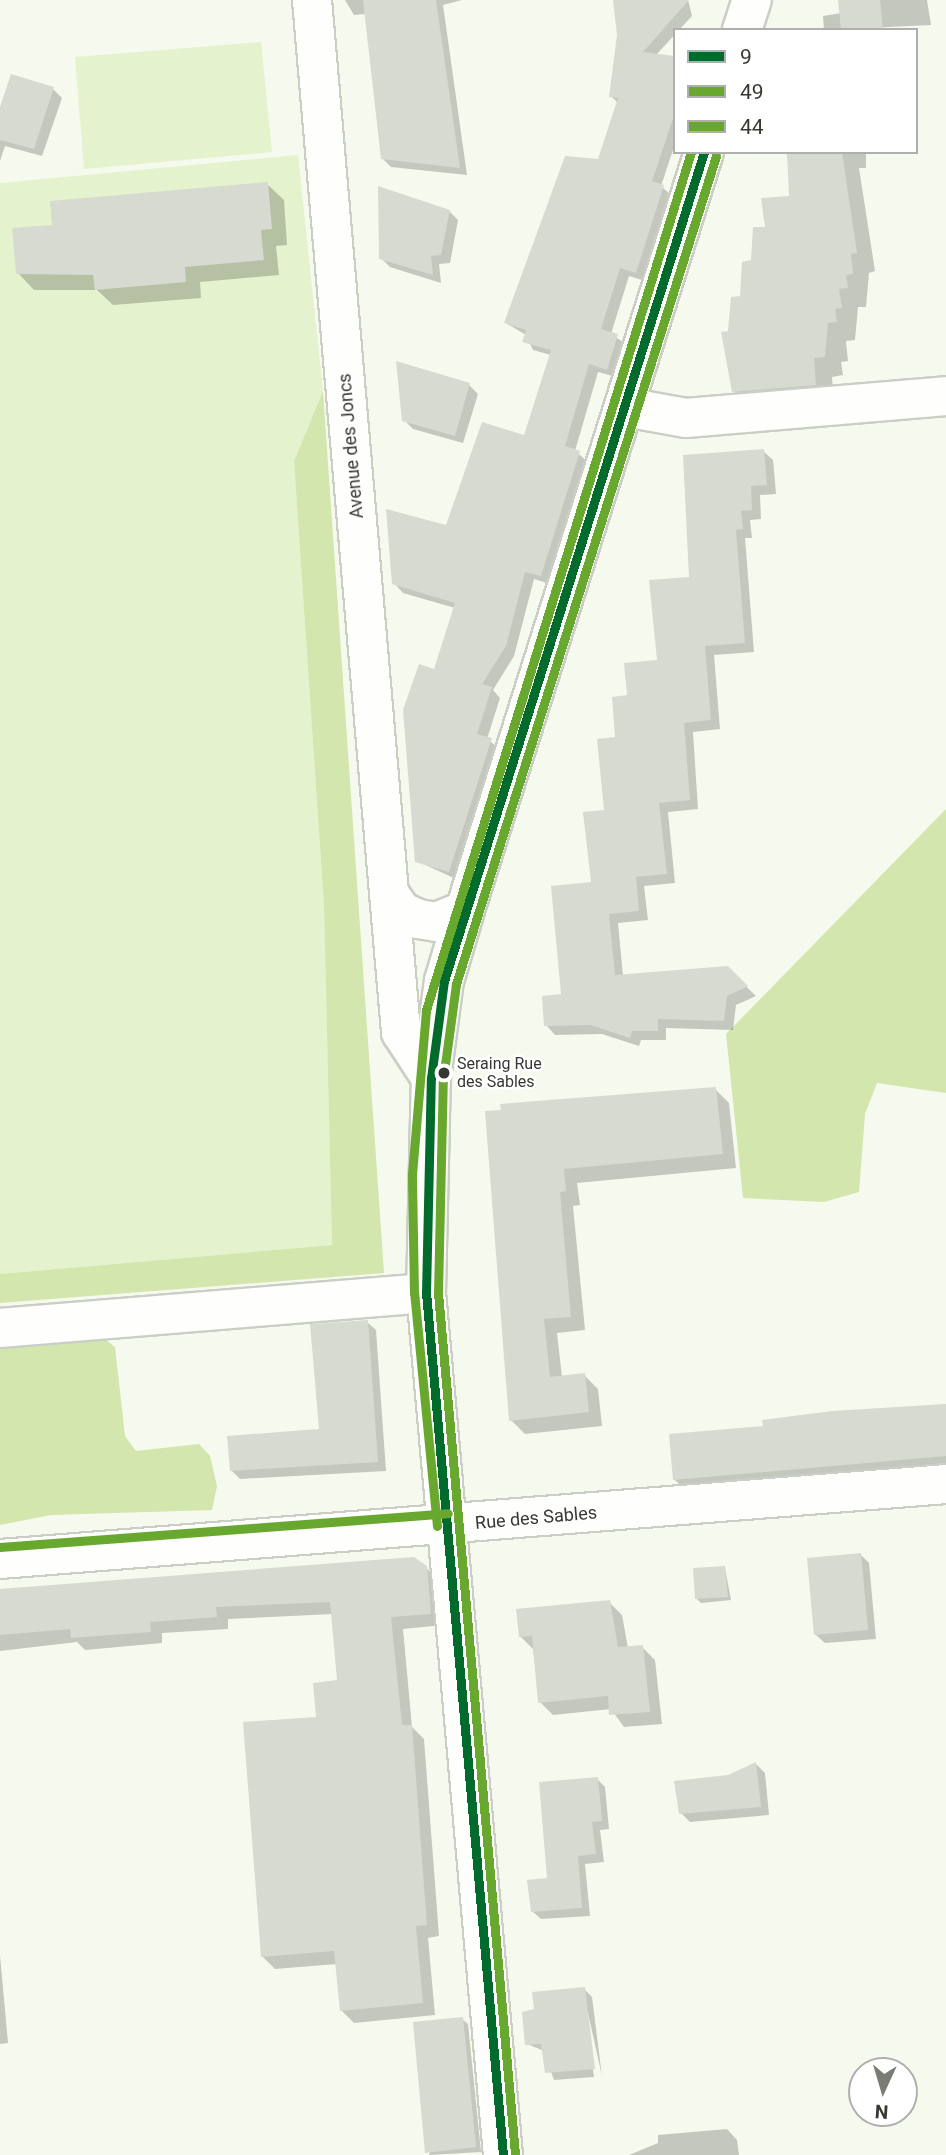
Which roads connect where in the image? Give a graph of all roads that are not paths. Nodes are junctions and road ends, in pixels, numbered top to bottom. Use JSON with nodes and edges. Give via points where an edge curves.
{"nodes":[{"id":1,"x":312,"y":0,"type":"edge"},
{"id":2,"x":752,"y":0,"type":"edge"},
{"id":3,"x":743,"y":28,"type":"edge"},
{"id":4,"x":703,"y":154,"type":"edge"},
{"id":5,"x":946,"y":396,"type":"edge"},
{"id":6,"x":625,"y":407,"type":"junction"},
{"id":7,"x":389,"y":893,"type":"junction"},
{"id":8,"x":465,"y":910,"type":"junction"},
{"id":9,"x":431,"y":1078,"type":"junction"},
{"id":10,"x":426,"y":1293,"type":"junction"},
{"id":11,"x":0,"y":1328,"type":"edge"},
{"id":12,"x":946,"y":1484,"type":"edge"},
{"id":13,"x":449,"y":1525,"type":"junction"},
{"id":14,"x":0,"y":1559,"type":"edge"},
{"id":15,"x":503,"y":2155,"type":"edge"}],
"edges":[{"from":1,"to":7,"type":"street","name":"Avenue des Joncs"},
{"from":2,"to":3,"type":"street"},
{"from":4,"to":6,"type":"street"},
{"from":5,"to":6,"type":"street","via":[[871,398],[686,418]]},
{"from":6,"to":8,"type":"street"},
{"from":7,"to":8,"type":"street","via":[[401,911],[418,919],[436,922]]},
{"from":7,"to":9,"type":"street","name":"Avenue des Joncs","via":[[401,1032]]},
{"from":8,"to":9,"type":"street","via":[[444,981]]},
{"from":9,"to":10,"type":"street"},
{"from":10,"to":11,"type":"street"},
{"from":10,"to":13,"type":"street"},
{"from":12,"to":13,"type":"street","name":"Rue des Sables"},
{"from":13,"to":14,"type":"street","name":"Rue des Sables"},
{"from":13,"to":15,"type":"street"}]}
